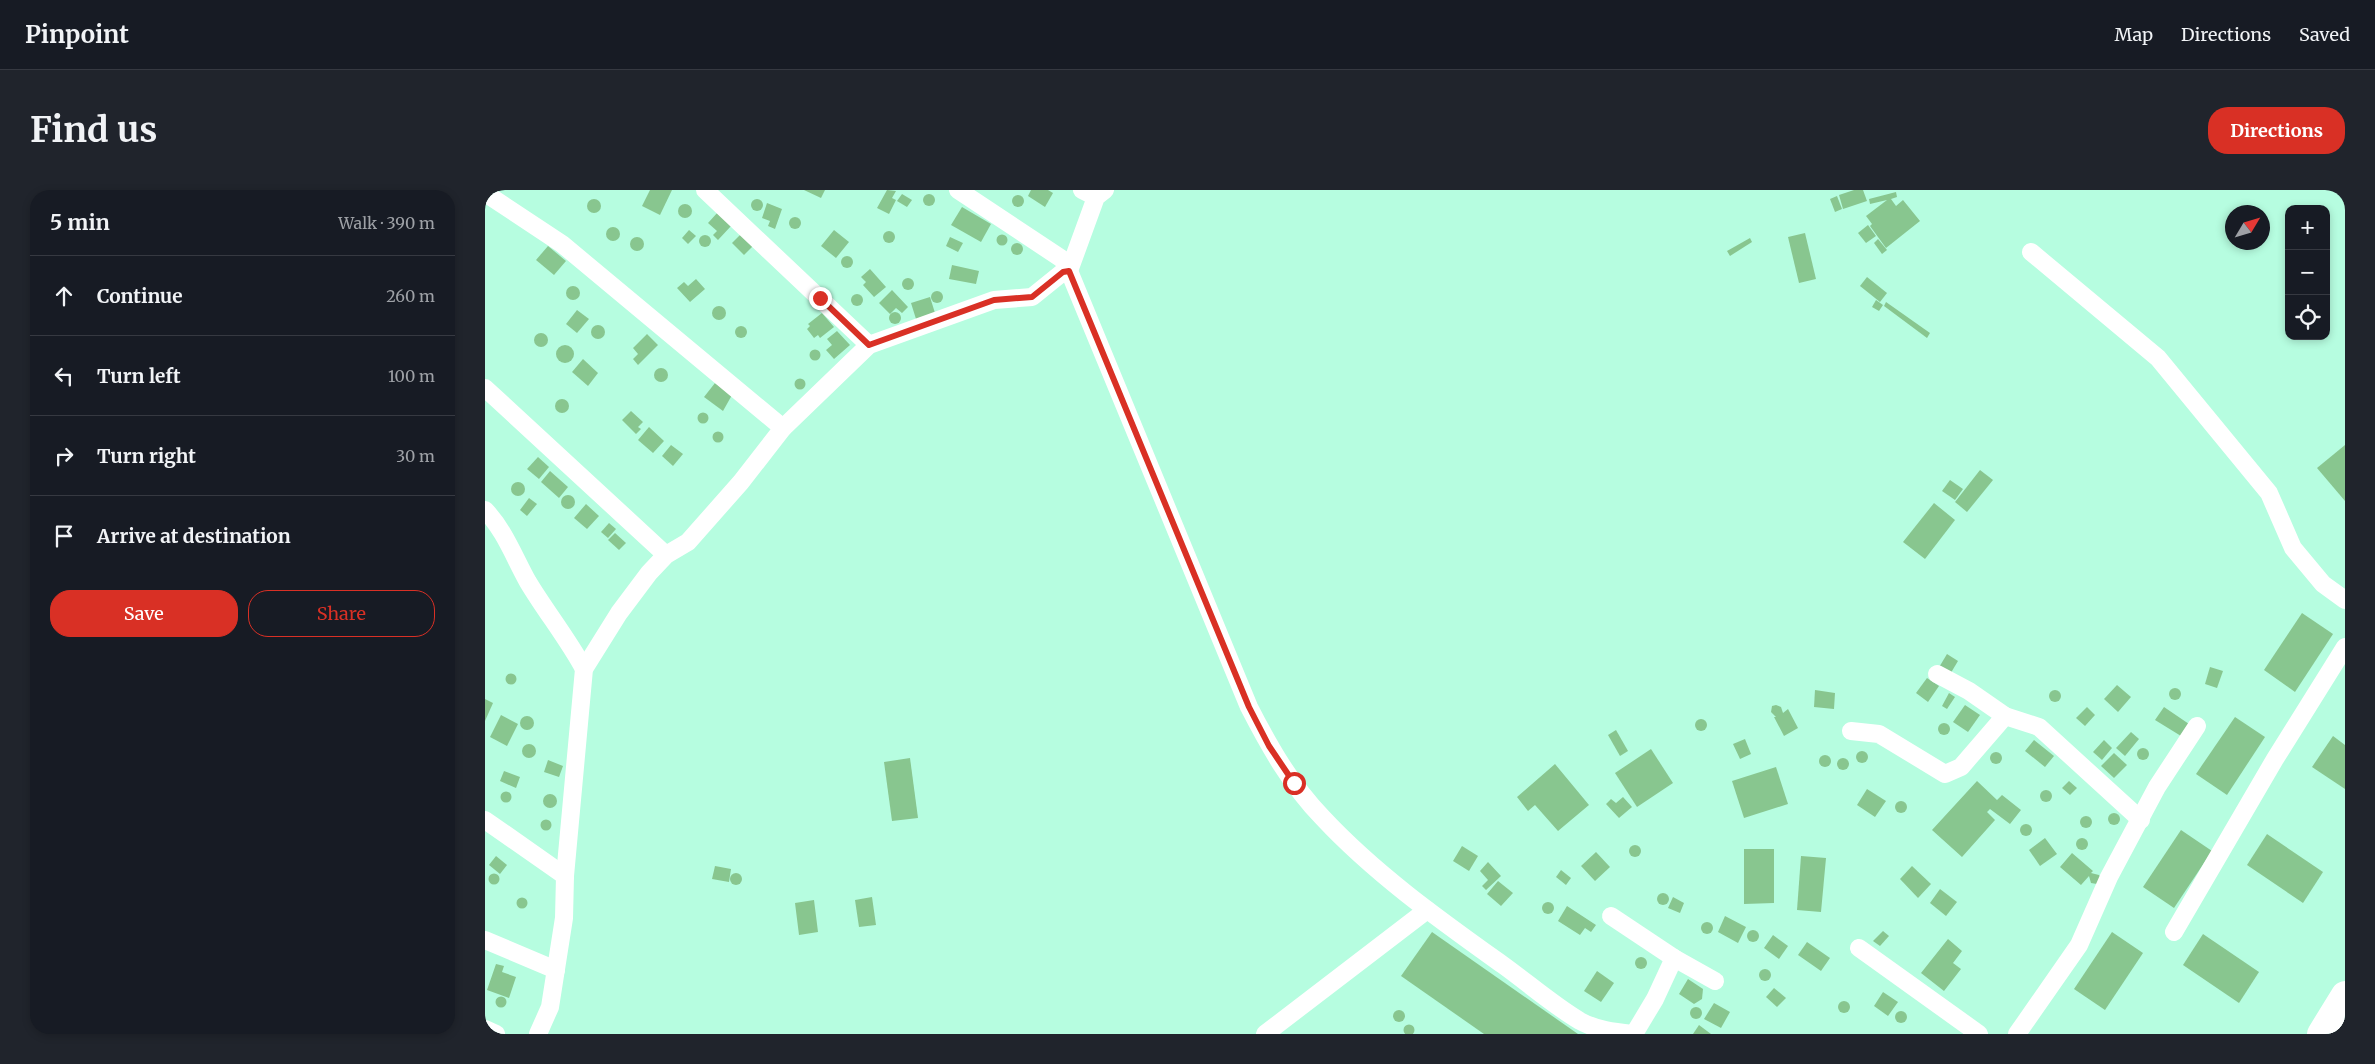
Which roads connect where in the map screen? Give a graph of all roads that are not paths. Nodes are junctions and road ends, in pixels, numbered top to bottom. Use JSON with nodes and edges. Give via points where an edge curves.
{"nodes":[{"id":1,"x":705,"y":190,"type":"edge"},
{"id":2,"x":958,"y":190,"type":"edge"},
{"id":3,"x":1094,"y":192,"type":"edge"},
{"id":4,"x":485,"y":193,"type":"edge"},
{"id":5,"x":2031,"y":252,"type":"dead end"},
{"id":6,"x":1069,"y":271,"type":"junction"},
{"id":7,"x":869,"y":345,"type":"junction"},
{"id":8,"x":485,"y":388,"type":"edge"},
{"id":9,"x":783,"y":428,"type":"junction"},
{"id":10,"x":485,"y":510,"type":"edge"},
{"id":11,"x":666,"y":555,"type":"junction"},
{"id":12,"x":2345,"y":600,"type":"edge"},
{"id":13,"x":2345,"y":647,"type":"edge"},
{"id":14,"x":585,"y":669,"type":"junction"},
{"id":15,"x":1937,"y":674,"type":"dead end"},
{"id":16,"x":2005,"y":716,"type":"junction"},
{"id":17,"x":2197,"y":726,"type":"dead end"},
{"id":18,"x":1851,"y":731,"type":"dead end"},
{"id":19,"x":485,"y":820,"type":"edge"},
{"id":20,"x":2141,"y":820,"type":"junction"},
{"id":21,"x":565,"y":876,"type":"junction"},
{"id":22,"x":1427,"y":910,"type":"junction"},
{"id":23,"x":1611,"y":916,"type":"dead end"},
{"id":24,"x":2174,"y":932,"type":"dead end"},
{"id":25,"x":485,"y":940,"type":"edge"},
{"id":26,"x":1859,"y":948,"type":"dead end"},
{"id":27,"x":1674,"y":958,"type":"junction"},
{"id":28,"x":555,"y":970,"type":"junction"},
{"id":29,"x":1715,"y":981,"type":"dead end"},
{"id":30,"x":2345,"y":996,"type":"edge"},
{"id":31,"x":485,"y":1029,"type":"edge"},
{"id":32,"x":496,"y":1034,"type":"edge"},
{"id":33,"x":538,"y":1034,"type":"edge"},
{"id":34,"x":1265,"y":1034,"type":"edge"},
{"id":35,"x":1634,"y":1034,"type":"edge"},
{"id":36,"x":1979,"y":1034,"type":"edge"},
{"id":37,"x":2017,"y":1034,"type":"edge"},
{"id":38,"x":2321,"y":1034,"type":"edge"}],
"edges":[{"from":1,"to":7,"type":"street"},
{"from":2,"to":6,"type":"street","via":[[1062,259]]},
{"from":3,"to":6,"type":"street"},
{"from":4,"to":9,"type":"street","via":[[562,244]]},
{"from":5,"to":12,"type":"street","via":[[2158,358],[2269,493],[2293,548],[2323,584]]},
{"from":6,"to":7,"type":"street","via":[[1063,272],[1032,297],[994,300]]},
{"from":6,"to":22,"type":"street","via":[[1249,707],[1269,746],[1322,817]]},
{"from":7,"to":9,"type":"street"},
{"from":8,"to":11,"type":"street"},
{"from":9,"to":11,"type":"street","via":[[688,542]]},
{"from":10,"to":14,"type":"street","via":[[511,544],[528,582]]},
{"from":11,"to":14,"type":"street","via":[[619,613]]},
{"from":13,"to":24,"type":"street","via":[[2275,758]]},
{"from":14,"to":21,"type":"street"},
{"from":15,"to":16,"type":"street"},
{"from":16,"to":18,"type":"street","via":[[1961,767],[1945,774],[1879,734]]},
{"from":16,"to":20,"type":"street","via":[[2039,728]]},
{"from":17,"to":20,"type":"street","via":[[2157,786]]},
{"from":19,"to":21,"type":"street"},
{"from":20,"to":37,"type":"street","via":[[2109,877],[2079,945]]},
{"from":21,"to":28,"type":"street","via":[[564,918]]},
{"from":22,"to":34,"type":"street"},
{"from":22,"to":35,"type":"street","via":[[1581,1021],[1611,1032]]},
{"from":23,"to":27,"type":"street"},
{"from":25,"to":28,"type":"street"},
{"from":26,"to":36,"type":"street"},
{"from":27,"to":29,"type":"street"},
{"from":27,"to":35,"type":"street"},
{"from":28,"to":33,"type":"street","via":[[550,1007]]},
{"from":30,"to":38,"type":"main road"},
{"from":31,"to":32,"type":"street"}]}
